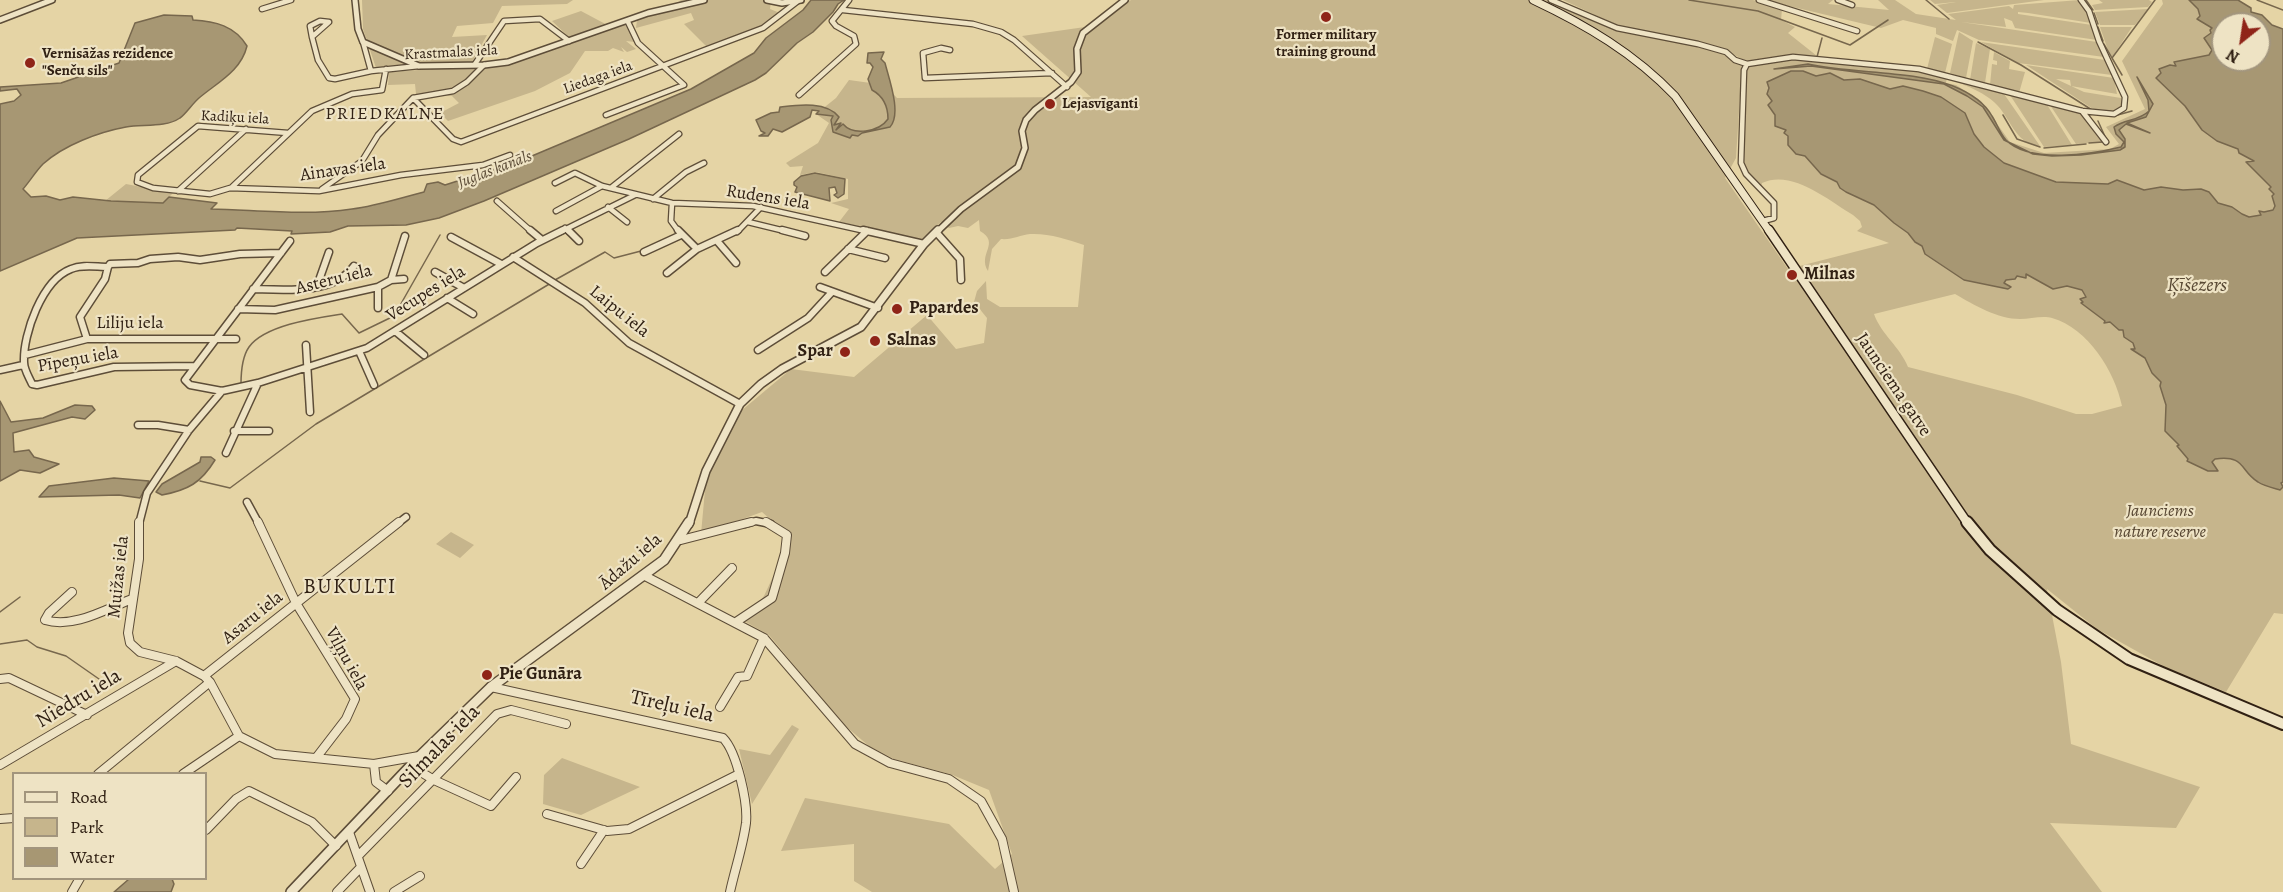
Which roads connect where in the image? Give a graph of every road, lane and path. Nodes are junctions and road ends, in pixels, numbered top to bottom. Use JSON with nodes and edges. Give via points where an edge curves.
{"nodes":[{"id":1,"x":52,"y":0,"type":"edge"},
{"id":2,"x":291,"y":0,"type":"edge"},
{"id":3,"x":355,"y":0,"type":"edge"},
{"id":4,"x":704,"y":0,"type":"edge"},
{"id":5,"x":767,"y":0,"type":"edge"},
{"id":6,"x":849,"y":0,"type":"edge"},
{"id":7,"x":1125,"y":0,"type":"edge"},
{"id":8,"x":1533,"y":0,"type":"edge"},
{"id":9,"x":1551,"y":0,"type":"edge"},
{"id":10,"x":1759,"y":0,"type":"edge"},
{"id":11,"x":1838,"y":0,"type":"edge"},
{"id":12,"x":2081,"y":0,"type":"edge"},
{"id":13,"x":799,"y":1,"type":"edge"},
{"id":14,"x":1852,"y":5,"type":"dead end"},
{"id":15,"x":262,"y":9,"type":"dead end"},
{"id":16,"x":843,"y":10,"type":"junction"},
{"id":17,"x":0,"y":20,"type":"edge"},
{"id":18,"x":628,"y":21,"type":"junction"},
{"id":19,"x":1857,"y":32,"type":"dead end"},
{"id":20,"x":311,"y":38,"type":"junction"},
{"id":21,"x":569,"y":41,"type":"junction"},
{"id":22,"x":363,"y":42,"type":"junction"},
{"id":23,"x":950,"y":50,"type":"dead end"},
{"id":24,"x":475,"y":64,"type":"junction"},
{"id":25,"x":1747,"y":64,"type":"junction"},
{"id":26,"x":484,"y":65,"type":"junction"},
{"id":27,"x":419,"y":66,"type":"junction"},
{"id":28,"x":665,"y":66,"type":"junction"},
{"id":29,"x":386,"y":69,"type":"junction"},
{"id":30,"x":371,"y":71,"type":"junction"},
{"id":31,"x":1052,"y":73,"type":"junction"},
{"id":32,"x":1069,"y":84,"type":"junction"},
{"id":33,"x":799,"y":95,"type":"dead end"},
{"id":34,"x":413,"y":98,"type":"junction"},
{"id":35,"x":2082,"y":111,"type":"junction"},
{"id":36,"x":606,"y":115,"type":"dead end"},
{"id":37,"x":246,"y":129,"type":"junction"},
{"id":38,"x":288,"y":133,"type":"junction"},
{"id":39,"x":679,"y":134,"type":"dead end"},
{"id":40,"x":2106,"y":142,"type":"dead end"},
{"id":41,"x":510,"y":155,"type":"dead end"},
{"id":42,"x":704,"y":163,"type":"dead end"},
{"id":43,"x":555,"y":183,"type":"dead end"},
{"id":44,"x":140,"y":185,"type":"joint"},
{"id":45,"x":602,"y":186,"type":"junction"},
{"id":46,"x":612,"y":187,"type":"junction"},
{"id":47,"x":230,"y":188,"type":"junction"},
{"id":48,"x":319,"y":190,"type":"junction"},
{"id":49,"x":178,"y":191,"type":"junction"},
{"id":50,"x":635,"y":195,"type":"junction"},
{"id":51,"x":653,"y":199,"type":"junction"},
{"id":52,"x":497,"y":201,"type":"dead end"},
{"id":53,"x":672,"y":203,"type":"junction"},
{"id":54,"x":608,"y":207,"type":"junction"},
{"id":55,"x":761,"y":207,"type":"junction"},
{"id":56,"x":556,"y":211,"type":"dead end"},
{"id":57,"x":1763,"y":221,"type":"junction"},
{"id":58,"x":627,"y":222,"type":"dead end"},
{"id":59,"x":748,"y":222,"type":"junction"},
{"id":60,"x":565,"y":228,"type":"junction"},
{"id":61,"x":938,"y":230,"type":"junction"},
{"id":62,"x":867,"y":231,"type":"junction"},
{"id":63,"x":681,"y":235,"type":"junction"},
{"id":64,"x":405,"y":236,"type":"dead end"},
{"id":65,"x":805,"y":236,"type":"dead end"},
{"id":66,"x":451,"y":237,"type":"dead end"},
{"id":67,"x":542,"y":240,"type":"junction"},
{"id":68,"x":290,"y":241,"type":"dead end"},
{"id":69,"x":579,"y":241,"type":"dead end"},
{"id":70,"x":718,"y":242,"type":"junction"},
{"id":71,"x":924,"y":244,"type":"junction"},
{"id":72,"x":697,"y":249,"type":"junction"},
{"id":73,"x":848,"y":249,"type":"junction"},
{"id":74,"x":329,"y":252,"type":"dead end"},
{"id":75,"x":644,"y":252,"type":"dead end"},
{"id":76,"x":281,"y":253,"type":"junction"},
{"id":77,"x":513,"y":257,"type":"junction"},
{"id":78,"x":885,"y":258,"type":"dead end"},
{"id":79,"x":735,"y":263,"type":"dead end"},
{"id":80,"x":501,"y":264,"type":"junction"},
{"id":81,"x":354,"y":266,"type":"dead end"},
{"id":82,"x":108,"y":267,"type":"junction"},
{"id":83,"x":435,"y":272,"type":"dead end"},
{"id":84,"x":825,"y":272,"type":"dead end"},
{"id":85,"x":667,"y":273,"type":"dead end"},
{"id":86,"x":404,"y":279,"type":"dead end"},
{"id":87,"x":391,"y":280,"type":"junction"},
{"id":88,"x":961,"y":280,"type":"dead end"},
{"id":89,"x":317,"y":286,"type":"junction"},
{"id":90,"x":378,"y":286,"type":"junction"},
{"id":91,"x":820,"y":286,"type":"dead end"},
{"id":92,"x":464,"y":288,"type":"junction"},
{"id":93,"x":253,"y":290,"type":"junction"},
{"id":94,"x":832,"y":292,"type":"junction"},
{"id":95,"x":447,"y":298,"type":"junction"},
{"id":96,"x":378,"y":308,"type":"dead end"},
{"id":97,"x":878,"y":308,"type":"junction"},
{"id":98,"x":238,"y":309,"type":"junction"},
{"id":99,"x":473,"y":314,"type":"dead end"},
{"id":100,"x":395,"y":331,"type":"junction"},
{"id":101,"x":87,"y":339,"type":"junction"},
{"id":102,"x":216,"y":339,"type":"junction"},
{"id":103,"x":236,"y":339,"type":"dead end"},
{"id":104,"x":306,"y":345,"type":"dead end"},
{"id":105,"x":758,"y":350,"type":"dead end"},
{"id":106,"x":359,"y":351,"type":"junction"},
{"id":107,"x":25,"y":355,"type":"junction"},
{"id":108,"x":424,"y":355,"type":"dead end"},
{"id":109,"x":23,"y":365,"type":"junction"},
{"id":110,"x":195,"y":366,"type":"junction"},
{"id":111,"x":309,"y":367,"type":"junction"},
{"id":112,"x":0,"y":370,"type":"edge"},
{"id":113,"x":258,"y":382,"type":"junction"},
{"id":114,"x":374,"y":385,"type":"dead end"},
{"id":115,"x":222,"y":392,"type":"junction"},
{"id":116,"x":740,"y":404,"type":"junction"},
{"id":117,"x":310,"y":412,"type":"dead end"},
{"id":118,"x":138,"y":425,"type":"dead end"},
{"id":119,"x":189,"y":430,"type":"junction"},
{"id":120,"x":234,"y":431,"type":"junction"},
{"id":121,"x":269,"y":431,"type":"dead end"},
{"id":122,"x":226,"y":453,"type":"dead end"},
{"id":123,"x":247,"y":502,"type":"dead end"},
{"id":124,"x":406,"y":516,"type":"dead end"},
{"id":125,"x":681,"y":540,"type":"junction"},
{"id":126,"x":732,"y":568,"type":"dead end"},
{"id":127,"x":645,"y":576,"type":"junction"},
{"id":128,"x":72,"y":592,"type":"dead end"},
{"id":129,"x":132,"y":599,"type":"junction"},
{"id":130,"x":296,"y":603,"type":"junction"},
{"id":131,"x":698,"y":603,"type":"junction"},
{"id":132,"x":736,"y":622,"type":"junction"},
{"id":133,"x":764,"y":638,"type":"junction"},
{"id":134,"x":176,"y":661,"type":"junction"},
{"id":135,"x":0,"y":679,"type":"edge"},
{"id":136,"x":207,"y":679,"type":"junction"},
{"id":137,"x":491,"y":687,"type":"junction"},
{"id":138,"x":720,"y":707,"type":"dead end"},
{"id":139,"x":87,"y":716,"type":"junction"},
{"id":140,"x":2283,"y":723,"type":"edge"},
{"id":141,"x":566,"y":724,"type":"dead end"},
{"id":142,"x":238,"y":736,"type":"junction"},
{"id":143,"x":421,"y":755,"type":"junction"},
{"id":144,"x":316,"y":758,"type":"junction"},
{"id":145,"x":374,"y":764,"type":"junction"},
{"id":146,"x":0,"y":765,"type":"edge"},
{"id":147,"x":411,"y":766,"type":"junction"},
{"id":148,"x":100,"y":772,"type":"edge"},
{"id":149,"x":186,"y":772,"type":"edge"},
{"id":150,"x":737,"y":775,"type":"junction"},
{"id":151,"x":516,"y":777,"type":"dead end"},
{"id":152,"x":434,"y":780,"type":"junction"},
{"id":153,"x":388,"y":791,"type":"junction"},
{"id":154,"x":547,"y":814,"type":"dead end"},
{"id":155,"x":207,"y":829,"type":"edge"},
{"id":156,"x":604,"y":830,"type":"junction"},
{"id":157,"x":349,"y":832,"type":"junction"},
{"id":158,"x":336,"y":846,"type":"junction"},
{"id":159,"x":358,"y":856,"type":"junction"},
{"id":160,"x":581,"y":864,"type":"dead end"},
{"id":161,"x":361,"y":867,"type":"junction"},
{"id":162,"x":420,"y":876,"type":"dead end"},
{"id":163,"x":1014,"y":888,"type":"edge"},
{"id":164,"x":291,"y":892,"type":"edge"},
{"id":165,"x":337,"y":892,"type":"edge"},
{"id":166,"x":370,"y":892,"type":"edge"},
{"id":167,"x":394,"y":892,"type":"edge"},
{"id":168,"x":730,"y":892,"type":"edge"}],
"edges":[{"from":1,"to":17,"type":"street"},
{"from":2,"to":15,"type":"street"},
{"from":3,"to":22,"type":"street"},
{"from":4,"to":18,"type":"street","name":"Krastmalas iela"},
{"from":5,"to":13,"type":"street"},
{"from":6,"to":16,"type":"street"},
{"from":7,"to":32,"type":"street","via":[[1083,33],[1077,49],[1078,72]]},
{"from":8,"to":57,"type":"main road","name":"Jaunciema gatve","via":[[1591,27],[1659,78]]},
{"from":9,"to":25,"type":"street","via":[[1617,28],[1716,50]]},
{"from":10,"to":19,"type":"street"},
{"from":11,"to":14,"type":"street"},
{"from":12,"to":35,"type":"street","via":[[2125,97],[2124,108],[2114,114]]},
{"from":13,"to":28,"type":"street","name":"Liedaga iela","via":[[763,28]]},
{"from":16,"to":31,"type":"street","via":[[973,24],[1001,32]]},
{"from":16,"to":33,"type":"street","via":[[832,21],[854,36],[856,44]]},
{"from":18,"to":21,"type":"street","name":"Krastmalas iela"},
{"from":18,"to":28,"type":"street","via":[[638,43]]},
{"from":20,"to":20,"type":"street","via":[[312,24],[329,22]]},
{"from":20,"to":30,"type":"street","name":"Krastmalas iela","via":[[329,78]]},
{"from":21,"to":24,"type":"street","via":[[540,20],[504,21]]},
{"from":21,"to":26,"type":"street","name":"Krastmalas iela","via":[[508,62]]},
{"from":22,"to":27,"type":"street"},
{"from":22,"to":30,"type":"street"},
{"from":23,"to":31,"type":"street","via":[[940,48],[923,53],[926,78]]},
{"from":24,"to":26,"type":"street","name":"Krastmalas iela"},
{"from":24,"to":27,"type":"street","name":"Krastmalas iela"},
{"from":25,"to":35,"type":"street","via":[[1794,57],[1919,69]]},
{"from":25,"to":57,"type":"street","via":[[1741,166],[1749,181],[1775,203],[1774,218]]},
{"from":26,"to":34,"type":"street","via":[[458,90]]},
{"from":27,"to":29,"type":"street","name":"Krastmalas iela"},
{"from":28,"to":34,"type":"street","name":"Liedaga iela","via":[[461,142],[453,140]]},
{"from":28,"to":36,"type":"street","via":[[684,85]]},
{"from":29,"to":30,"type":"street","name":"Krastmalas iela"},
{"from":29,"to":38,"type":"street","via":[[380,91],[352,94],[312,111]]},
{"from":31,"to":32,"type":"street"},
{"from":32,"to":61,"type":"street","name":"Ādažu iela","via":[[1026,120],[1022,131],[1025,147],[1017,167]]},
{"from":34,"to":48,"type":"street","via":[[378,135],[363,161]]},
{"from":35,"to":40,"type":"street"},
{"from":37,"to":38,"type":"street","name":"Kadiķu iela"},
{"from":37,"to":44,"type":"street","name":"Kadiķu iela","via":[[193,128],[138,175]]},
{"from":37,"to":49,"type":"street"},
{"from":38,"to":47,"type":"street"},
{"from":39,"to":46,"type":"street"},
{"from":41,"to":48,"type":"street","name":"Ainavas iela","via":[[483,165]]},
{"from":42,"to":51,"type":"street","via":[[686,172]]},
{"from":43,"to":45,"type":"street","name":"Rudens iela","via":[[575,173]]},
{"from":44,"to":49,"type":"street","name":"Ainavas iela"},
{"from":45,"to":46,"type":"street","name":"Rudens iela"},
{"from":45,"to":56,"type":"street"},
{"from":46,"to":50,"type":"street","name":"Rudens iela"},
{"from":47,"to":48,"type":"street","name":"Ainavas iela"},
{"from":47,"to":49,"type":"street","name":"Ainavas iela","via":[[210,194]]},
{"from":50,"to":51,"type":"street","name":"Rudens iela"},
{"from":50,"to":54,"type":"street","name":"Vecupes iela"},
{"from":51,"to":53,"type":"street","name":"Rudens iela"},
{"from":52,"to":67,"type":"street"},
{"from":53,"to":55,"type":"street","name":"Rudens iela"},
{"from":53,"to":63,"type":"street","via":[[671,221]]},
{"from":54,"to":58,"type":"street"},
{"from":54,"to":60,"type":"street","name":"Vecupes iela"},
{"from":55,"to":59,"type":"street"},
{"from":55,"to":62,"type":"street","name":"Rudens iela"},
{"from":57,"to":140,"type":"main road","name":"Jaunciema gatve","via":[[1969,526],[1990,550],[2057,610],[2129,659]]},
{"from":59,"to":65,"type":"street"},
{"from":59,"to":70,"type":"street"},
{"from":60,"to":67,"type":"street","name":"Vecupes iela"},
{"from":60,"to":69,"type":"street"},
{"from":61,"to":71,"type":"street","name":"Ādažu iela"},
{"from":61,"to":88,"type":"street","via":[[960,259]]},
{"from":62,"to":71,"type":"street","name":"Rudens iela"},
{"from":62,"to":73,"type":"street"},
{"from":63,"to":72,"type":"street"},
{"from":63,"to":75,"type":"street"},
{"from":64,"to":87,"type":"street","name":"Asteru iela"},
{"from":66,"to":80,"type":"street"},
{"from":67,"to":77,"type":"street","name":"Vecupes iela"},
{"from":68,"to":76,"type":"street"},
{"from":70,"to":72,"type":"street"},
{"from":70,"to":79,"type":"street"},
{"from":71,"to":97,"type":"street","name":"Ādažu iela"},
{"from":72,"to":85,"type":"street"},
{"from":73,"to":78,"type":"street"},
{"from":73,"to":84,"type":"street"},
{"from":74,"to":89,"type":"street"},
{"from":76,"to":82,"type":"street","via":[[200,260],[150,259]]},
{"from":76,"to":93,"type":"street"},
{"from":77,"to":80,"type":"street","name":"Vecupes iela"},
{"from":77,"to":116,"type":"street","name":"Laipu iela","via":[[585,303],[629,343]]},
{"from":80,"to":92,"type":"street","name":"Vecupes iela"},
{"from":81,"to":89,"type":"street","via":[[340,280]]},
{"from":82,"to":101,"type":"street","via":[[105,279],[80,317]]},
{"from":82,"to":107,"type":"street","name":"Pīpeņu iela","via":[[73,268],[43,294]]},
{"from":83,"to":92,"type":"street"},
{"from":86,"to":87,"type":"street"},
{"from":87,"to":90,"type":"street","name":"Asteru iela"},
{"from":89,"to":93,"type":"street","via":[[291,291]]},
{"from":90,"to":96,"type":"street"},
{"from":90,"to":98,"type":"street","name":"Asteru iela","via":[[275,310]]},
{"from":91,"to":94,"type":"street"},
{"from":92,"to":95,"type":"street","name":"Vecupes iela"},
{"from":93,"to":98,"type":"street"},
{"from":94,"to":97,"type":"street"},
{"from":94,"to":105,"type":"street","via":[[808,318]]},
{"from":95,"to":99,"type":"street"},
{"from":95,"to":100,"type":"street","name":"Vecupes iela"},
{"from":97,"to":116,"type":"street","name":"Ādažu iela","via":[[846,338],[782,369]]},
{"from":98,"to":102,"type":"street"},
{"from":100,"to":106,"type":"street","name":"Vecupes iela"},
{"from":100,"to":108,"type":"street"},
{"from":101,"to":102,"type":"street","name":"Liliju iela"},
{"from":101,"to":107,"type":"street","name":"Liliju iela"},
{"from":102,"to":103,"type":"street","name":"Liliju iela"},
{"from":102,"to":110,"type":"street"},
{"from":104,"to":111,"type":"street"},
{"from":106,"to":111,"type":"street","name":"Vecupes iela"},
{"from":106,"to":114,"type":"street"},
{"from":107,"to":109,"type":"street","name":"Pīpeņu iela"},
{"from":109,"to":110,"type":"street","name":"Pīpeņu iela","via":[[35,386],[114,367]]},
{"from":109,"to":112,"type":"street"},
{"from":110,"to":115,"type":"street","via":[[185,380],[190,385]]},
{"from":111,"to":113,"type":"street","name":"Vecupes iela"},
{"from":111,"to":117,"type":"street"},
{"from":113,"to":115,"type":"street","name":"Vecupes iela"},
{"from":113,"to":120,"type":"street"},
{"from":115,"to":119,"type":"street","name":"Muižas iela"},
{"from":116,"to":125,"type":"street","name":"Ādažu iela","via":[[706,471]]},
{"from":118,"to":119,"type":"street"},
{"from":119,"to":129,"type":"street","name":"Muižas iela","via":[[147,493],[139,523],[139,560]]},
{"from":120,"to":121,"type":"street"},
{"from":120,"to":122,"type":"street"},
{"from":123,"to":130,"type":"street"},
{"from":124,"to":130,"type":"street","name":"Asaru iela"},
{"from":125,"to":127,"type":"street","name":"Ādažu iela"},
{"from":125,"to":132,"type":"street","via":[[756,521],[770,523],[787,535],[772,598]]},
{"from":126,"to":131,"type":"street"},
{"from":127,"to":131,"type":"street"},
{"from":127,"to":137,"type":"street","name":"Ādažu iela"},
{"from":128,"to":129,"type":"street","via":[[45,620],[76,620]]},
{"from":129,"to":134,"type":"street","name":"Muižas iela","via":[[130,643],[140,652]]},
{"from":130,"to":136,"type":"street","name":"Asaru iela"},
{"from":130,"to":144,"type":"street","name":"Viļņu iela","via":[[355,699],[346,719]]},
{"from":131,"to":132,"type":"street"},
{"from":132,"to":133,"type":"street"},
{"from":133,"to":138,"type":"street","via":[[747,676],[738,677]]},
{"from":133,"to":163,"type":"street","via":[[855,744],[890,763],[949,779],[981,801],[1002,839]]},
{"from":134,"to":136,"type":"street","name":"Muižas iela"},
{"from":134,"to":139,"type":"street","name":"Niedru iela"},
{"from":135,"to":139,"type":"street","via":[[9,678]]},
{"from":136,"to":142,"type":"street"},
{"from":136,"to":148,"type":"street","name":"Asaru iela"},
{"from":137,"to":143,"type":"street","name":"Ādažu iela"},
{"from":137,"to":150,"type":"street","name":"Tīreļu iela","via":[[712,733],[730,746]]},
{"from":139,"to":146,"type":"street","name":"Niedru iela"},
{"from":141,"to":152,"type":"street","name":"Silmalas iela","via":[[504,711]]},
{"from":142,"to":144,"type":"street","via":[[275,754]]},
{"from":142,"to":149,"type":"street"},
{"from":143,"to":145,"type":"street"},
{"from":143,"to":147,"type":"street","name":"Ādažu iela"},
{"from":144,"to":145,"type":"street"},
{"from":145,"to":153,"type":"street","via":[[376,782]]},
{"from":147,"to":152,"type":"street"},
{"from":147,"to":153,"type":"street","name":"Ādažu iela"},
{"from":150,"to":156,"type":"street","via":[[628,829]]},
{"from":150,"to":168,"type":"street","name":"Tīreļu iela","via":[[746,821]]},
{"from":151,"to":152,"type":"street","via":[[491,806]]},
{"from":152,"to":159,"type":"street","name":"Silmalas iela"},
{"from":153,"to":157,"type":"street","name":"Ādažu iela"},
{"from":154,"to":156,"type":"street"},
{"from":155,"to":158,"type":"street","via":[[249,791],[312,822]]},
{"from":156,"to":160,"type":"street"},
{"from":157,"to":158,"type":"street","name":"Ādažu iela"},
{"from":157,"to":159,"type":"street"},
{"from":158,"to":164,"type":"street","name":"Ādažu iela"},
{"from":159,"to":161,"type":"street"},
{"from":161,"to":165,"type":"street"},
{"from":161,"to":166,"type":"street"},
{"from":162,"to":167,"type":"street"}]}
